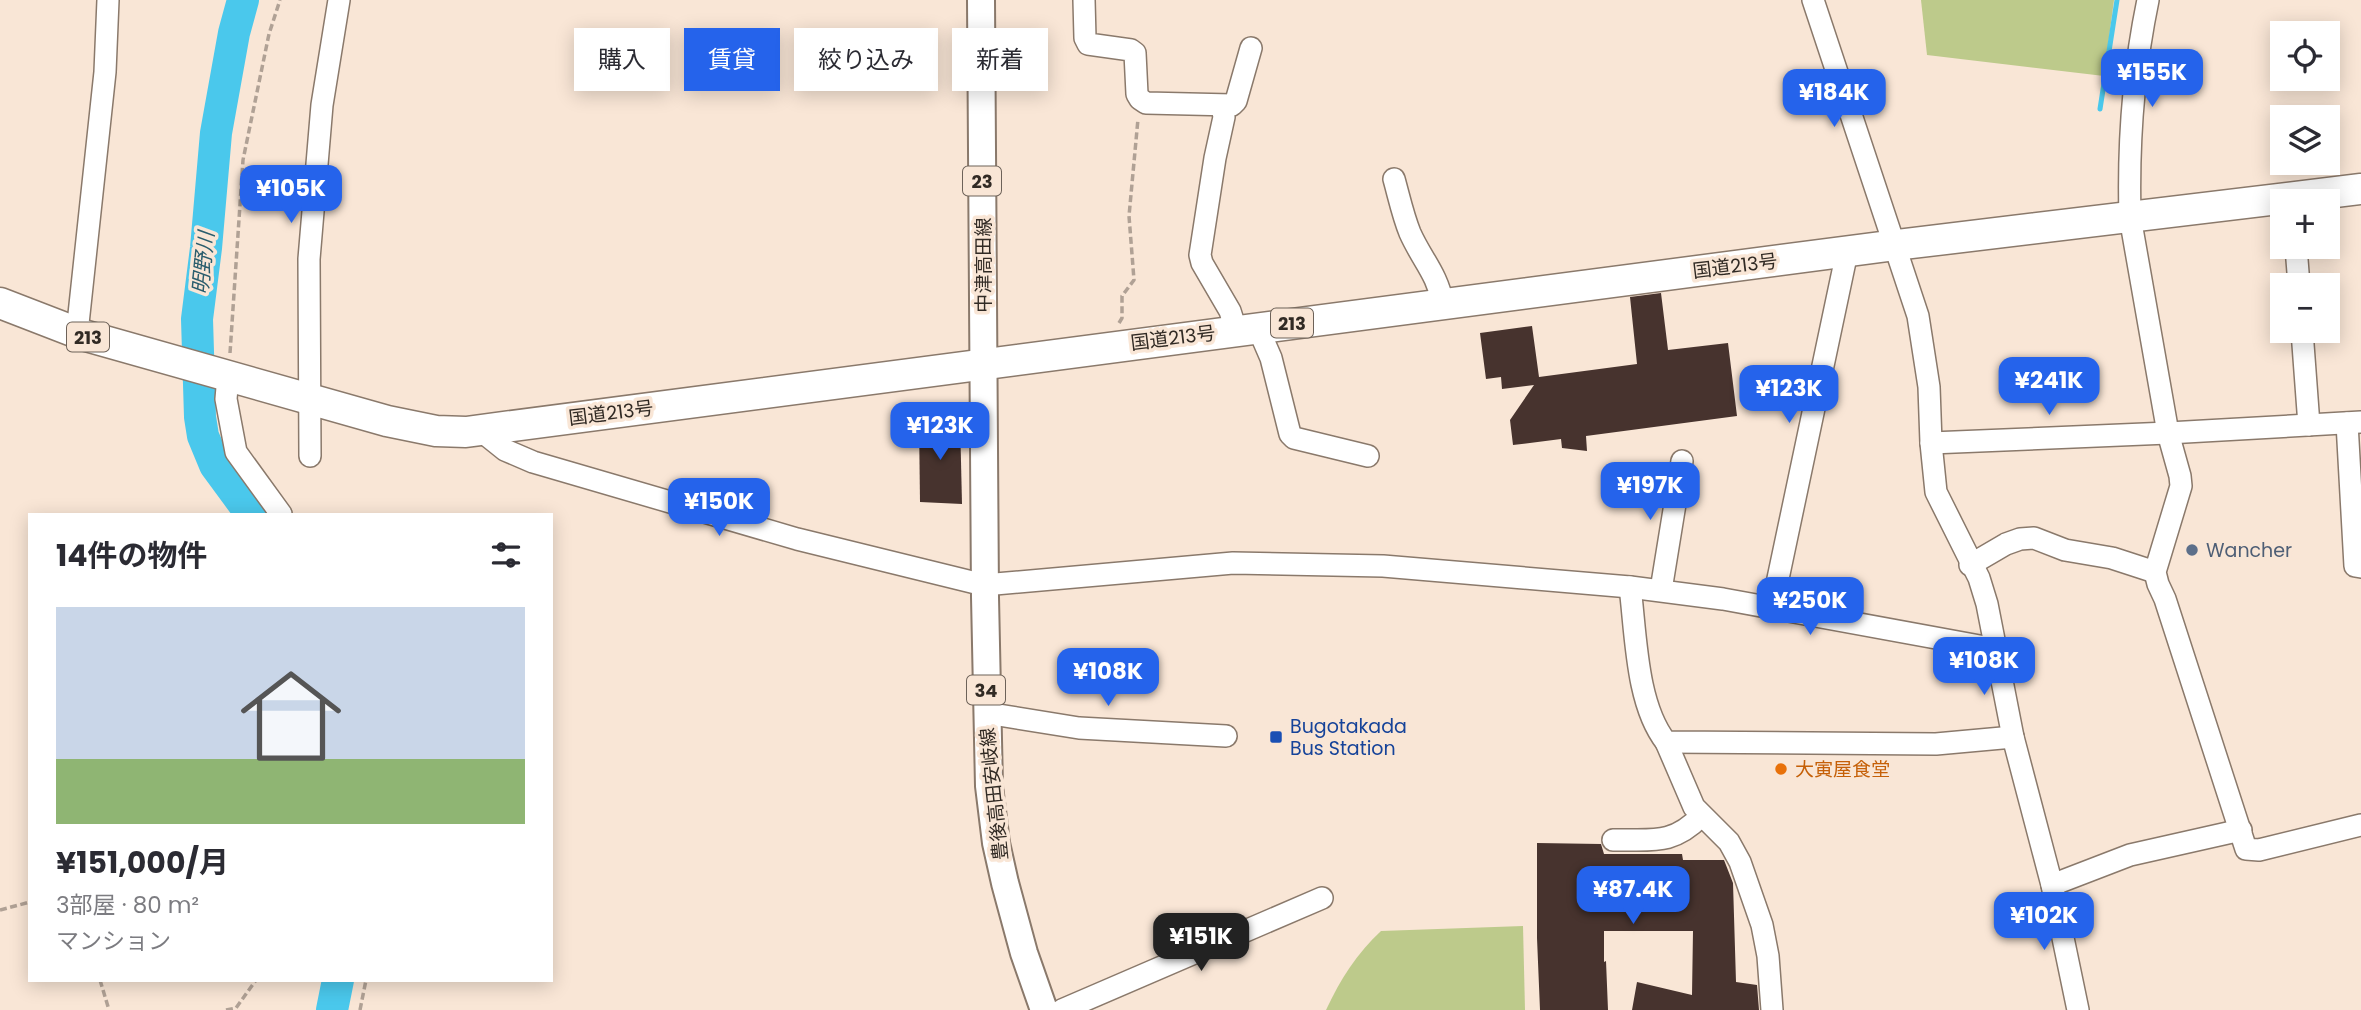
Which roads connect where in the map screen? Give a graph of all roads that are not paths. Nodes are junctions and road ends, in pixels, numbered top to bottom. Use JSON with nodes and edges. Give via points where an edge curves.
{"nodes":[{"id":1,"x":108,"y":0,"type":"edge"},
{"id":2,"x":339,"y":0,"type":"edge"},
{"id":3,"x":981,"y":0,"type":"edge"},
{"id":4,"x":1084,"y":0,"type":"edge"},
{"id":5,"x":1813,"y":0,"type":"edge"},
{"id":6,"x":2148,"y":0,"type":"edge"},
{"id":7,"x":1251,"y":48,"type":"dead end"},
{"id":8,"x":1222,"y":106,"type":"junction"},
{"id":9,"x":1394,"y":179,"type":"dead end"},
{"id":10,"x":2361,"y":189,"type":"edge"},
{"id":11,"x":2340,"y":192,"type":"edge"},
{"id":12,"x":2270,"y":201,"type":"edge"},
{"id":13,"x":2130,"y":216,"type":"junction"},
{"id":14,"x":1896,"y":245,"type":"junction"},
{"id":15,"x":1847,"y":251,"type":"junction"},
{"id":16,"x":0,"y":303,"type":"edge"},
{"id":17,"x":1443,"y":304,"type":"junction"},
{"id":18,"x":1247,"y":329,"type":"junction"},
{"id":19,"x":77,"y":333,"type":"junction"},
{"id":20,"x":2303,"y":343,"type":"edge"},
{"id":21,"x":983,"y":363,"type":"junction"},
{"id":22,"x":228,"y":376,"type":"junction"},
{"id":23,"x":310,"y":400,"type":"junction"},
{"id":24,"x":2354,"y":423,"type":"edge"},
{"id":25,"x":2309,"y":425,"type":"junction"},
{"id":26,"x":480,"y":430,"type":"junction"},
{"id":27,"x":2168,"y":433,"type":"junction"},
{"id":28,"x":1931,"y":443,"type":"junction"},
{"id":29,"x":310,"y":456,"type":"dead end"},
{"id":30,"x":1368,"y":456,"type":"dead end"},
{"id":31,"x":1682,"y":461,"type":"dead end"},
{"id":32,"x":280,"y":513,"type":"edge"},
{"id":33,"x":1970,"y":565,"type":"junction"},
{"id":34,"x":2361,"y":567,"type":"edge"},
{"id":35,"x":2155,"y":572,"type":"junction"},
{"id":36,"x":985,"y":585,"type":"junction"},
{"id":37,"x":1630,"y":587,"type":"junction"},
{"id":38,"x":1661,"y":590,"type":"junction"},
{"id":39,"x":1772,"y":607,"type":"junction"},
{"id":40,"x":1996,"y":649,"type":"junction"},
{"id":41,"x":986,"y":713,"type":"junction"},
{"id":42,"x":1226,"y":736,"type":"dead end"},
{"id":43,"x":2013,"y":737,"type":"junction"},
{"id":44,"x":1666,"y":742,"type":"junction"},
{"id":45,"x":1701,"y":816,"type":"junction"},
{"id":46,"x":2361,"y":825,"type":"edge"},
{"id":47,"x":2241,"y":830,"type":"junction"},
{"id":48,"x":1613,"y":840,"type":"dead end"},
{"id":49,"x":2052,"y":885,"type":"junction"},
{"id":50,"x":1322,"y":898,"type":"dead end"},
{"id":51,"x":1044,"y":1010,"type":"edge"},
{"id":52,"x":1062,"y":1010,"type":"edge"},
{"id":53,"x":1772,"y":1010,"type":"edge"},
{"id":54,"x":2078,"y":1010,"type":"edge"}],
"edges":[{"from":1,"to":19,"type":"street","via":[[105,72]]},
{"from":2,"to":23,"type":"street","via":[[322,105],[309,259]]},
{"from":3,"to":21,"type":"main road","name":"中津高田線","number":"23"},
{"from":4,"to":8,"type":"street","via":[[1088,44],[1135,53],[1140,99]]},
{"from":5,"to":14,"type":"street"},
{"from":6,"to":13,"type":"street","via":[[2132,94]]},
{"from":7,"to":8,"type":"street","via":[[1236,101]]},
{"from":8,"to":18,"type":"street","via":[[1224,117],[1200,255],[1230,311]]},
{"from":9,"to":17,"type":"street","via":[[1410,233],[1440,286]]},
{"from":10,"to":11,"type":"highway","name":"国道213号","number":"213"},
{"from":12,"to":13,"type":"highway","name":"国道213号","number":"213"},
{"from":13,"to":14,"type":"highway","name":"国道213号","number":"213"},
{"from":13,"to":27,"type":"street"},
{"from":14,"to":15,"type":"highway","name":"国道213号","number":"213"},
{"from":14,"to":28,"type":"street","via":[[1926,355]]},
{"from":15,"to":17,"type":"highway","name":"国道213号","number":"213"},
{"from":15,"to":39,"type":"street"},
{"from":16,"to":19,"type":"highway","name":"国道213号","number":"213"},
{"from":17,"to":18,"type":"highway","name":"国道213号","number":"213"},
{"from":18,"to":21,"type":"highway","name":"国道213号","number":"213"},
{"from":18,"to":30,"type":"street","via":[[1271,358],[1290,434]]},
{"from":19,"to":22,"type":"highway","name":"国道213号","number":"213"},
{"from":20,"to":25,"type":"street"},
{"from":21,"to":26,"type":"highway","name":"国道213号","number":"213"},
{"from":21,"to":36,"type":"main road","name":"豊後高田安岐線","number":"34"},
{"from":22,"to":23,"type":"highway","name":"国道213号","number":"213"},
{"from":22,"to":32,"type":"street","via":[[227,410],[236,452]]},
{"from":23,"to":26,"type":"highway","name":"国道213号","number":"213","via":[[421,429]]},
{"from":23,"to":29,"type":"street"},
{"from":24,"to":25,"type":"street"},
{"from":24,"to":34,"type":"street","via":[[2355,566]]},
{"from":25,"to":27,"type":"street"},
{"from":26,"to":36,"type":"street","via":[[505,450],[533,462],[797,539]]},
{"from":27,"to":28,"type":"street"},
{"from":27,"to":35,"type":"street","via":[[2180,486]]},
{"from":28,"to":33,"type":"street","via":[[1936,492]]},
{"from":31,"to":38,"type":"street"},
{"from":33,"to":35,"type":"street","via":[[2006,544],[2034,538]]},
{"from":33,"to":40,"type":"street","via":[[1979,578]]},
{"from":35,"to":47,"type":"street"},
{"from":36,"to":37,"type":"street","via":[[1233,563],[1299,563]]},
{"from":36,"to":41,"type":"main road","name":"豊後高田安岐線","number":"34"},
{"from":37,"to":38,"type":"street"},
{"from":37,"to":44,"type":"street","via":[[1644,691],[1654,725]]},
{"from":38,"to":39,"type":"street"},
{"from":39,"to":40,"type":"street"},
{"from":40,"to":43,"type":"street"},
{"from":41,"to":42,"type":"street","via":[[1079,727]]},
{"from":41,"to":51,"type":"main road","name":"豊後高田安岐線","number":"34","via":[[996,843]]},
{"from":43,"to":44,"type":"street","via":[[1936,744]]},
{"from":43,"to":49,"type":"street"},
{"from":44,"to":45,"type":"street","via":[[1688,797]]},
{"from":45,"to":48,"type":"street","via":[[1687,831],[1668,839]]},
{"from":45,"to":53,"type":"street","via":[[1728,842],[1754,899],[1768,956]]},
{"from":46,"to":47,"type":"street","via":[[2259,850],[2245,849]]},
{"from":47,"to":49,"type":"street","via":[[2130,855]]},
{"from":49,"to":54,"type":"street"},
{"from":50,"to":52,"type":"street"}]}
